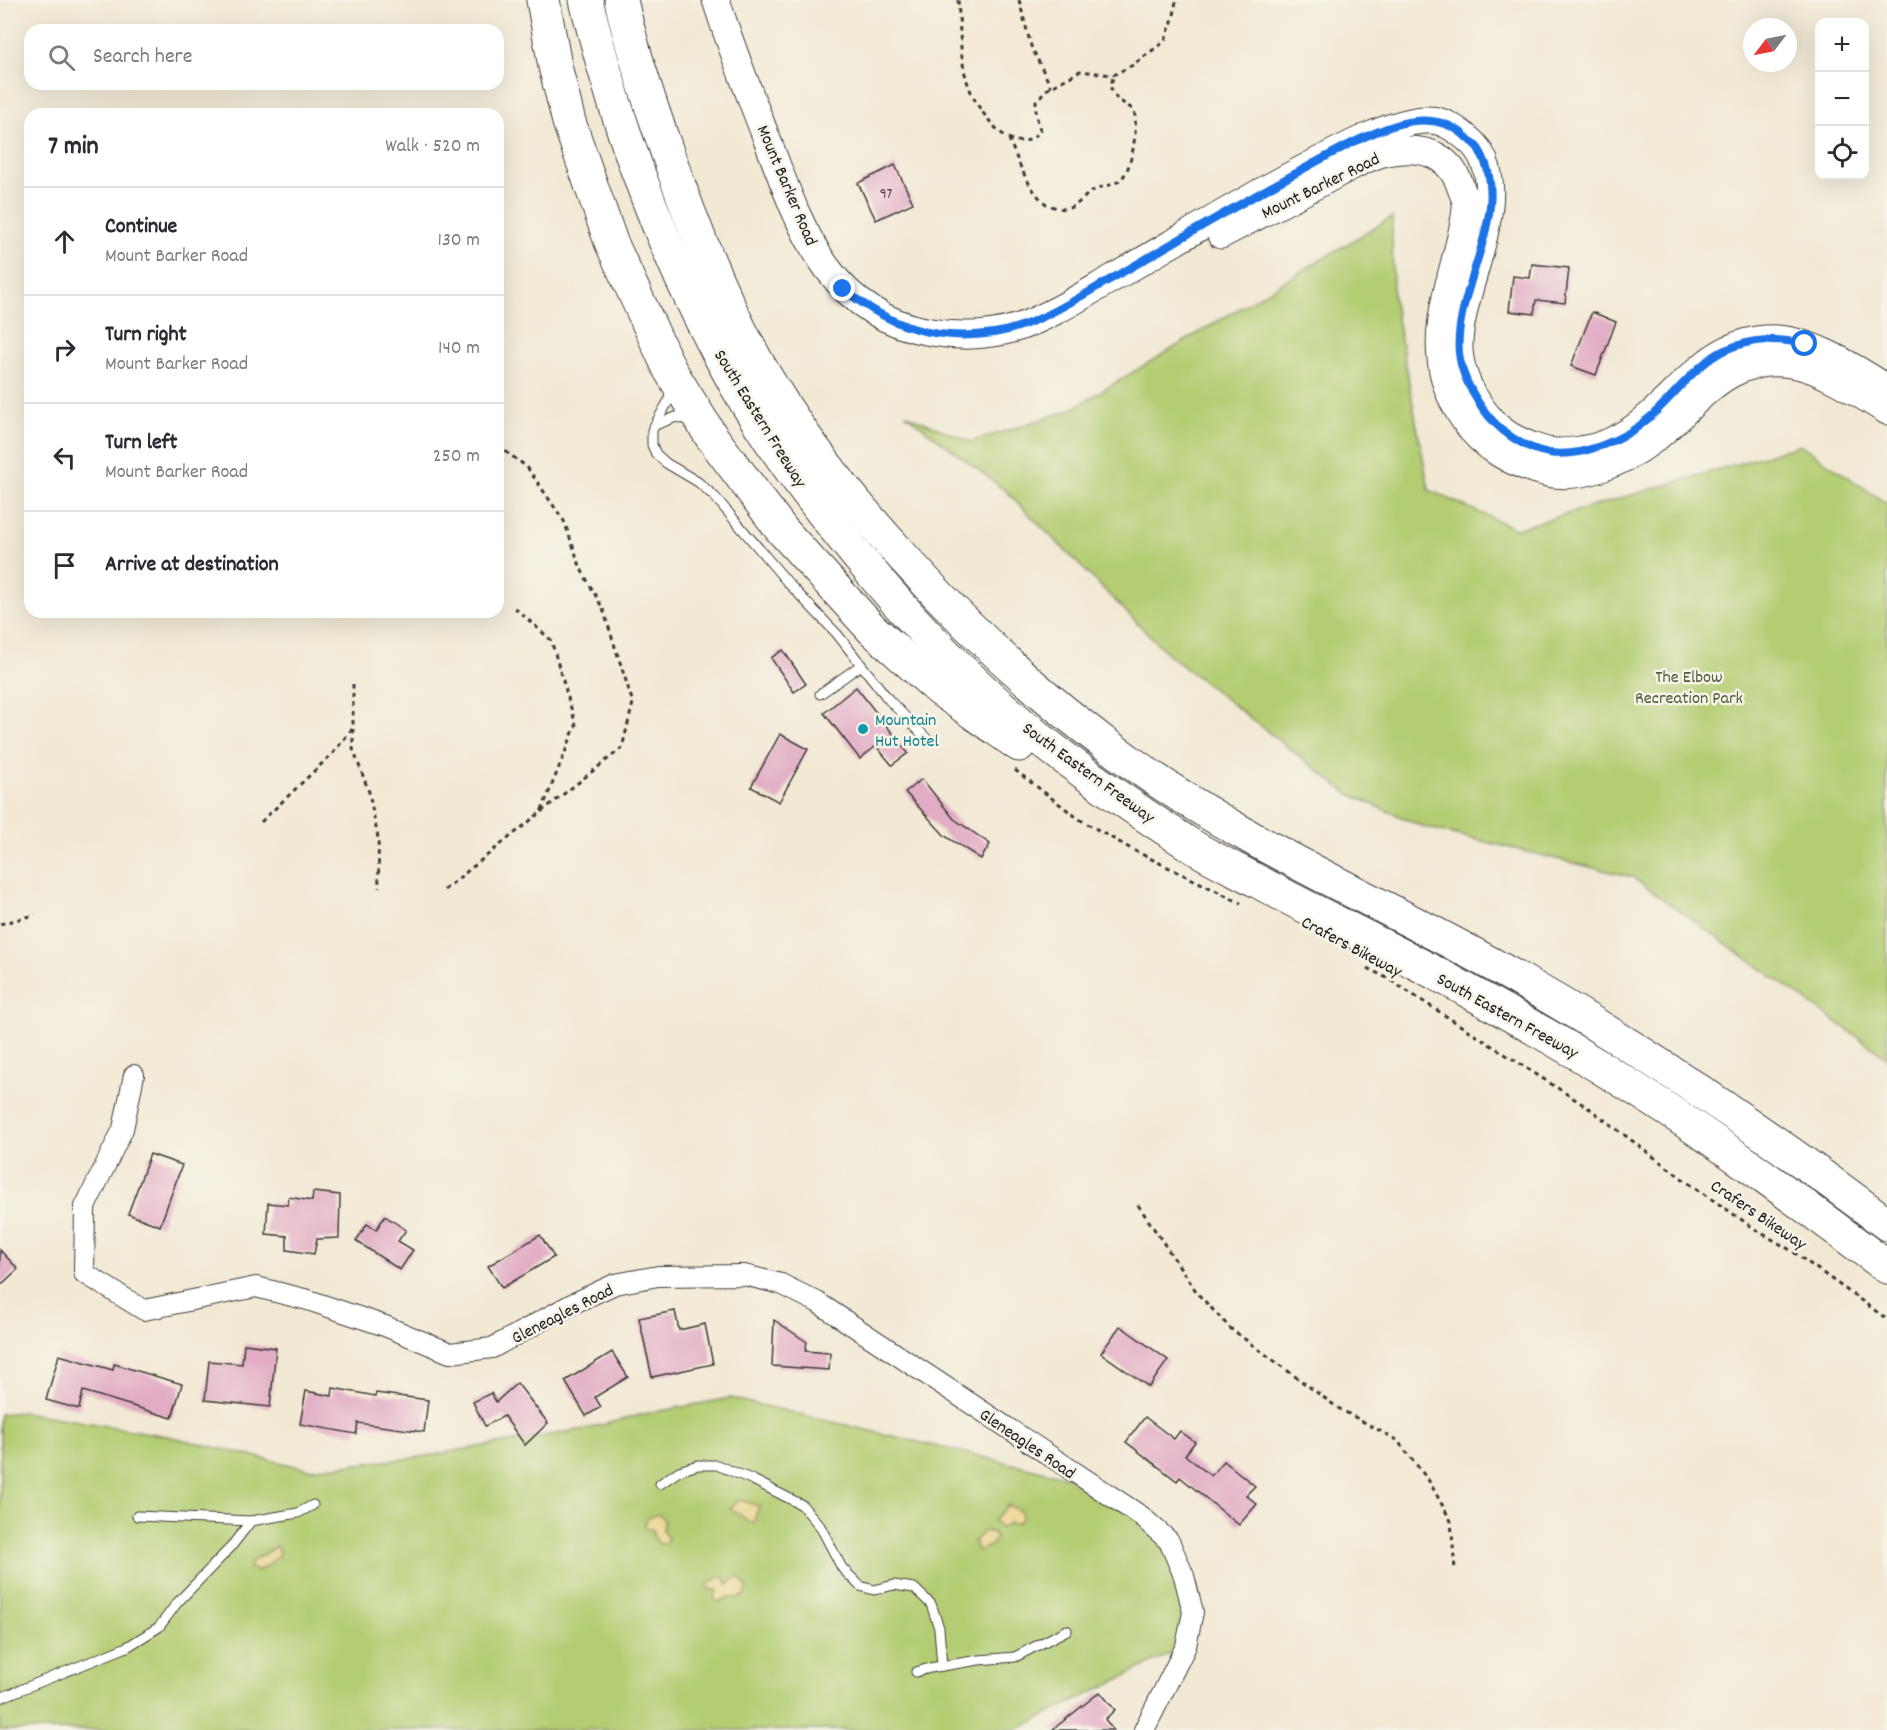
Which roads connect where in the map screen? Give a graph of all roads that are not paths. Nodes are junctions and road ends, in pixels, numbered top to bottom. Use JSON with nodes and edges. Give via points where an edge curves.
{"nodes":[{"id":1,"x":543,"y":0,"type":"edge"},
{"id":2,"x":586,"y":0,"type":"edge"},
{"id":3,"x":621,"y":0,"type":"edge"},
{"id":4,"x":640,"y":0,"type":"edge"},
{"id":5,"x":706,"y":0,"type":"edge"},
{"id":6,"x":716,"y":0,"type":"edge"},
{"id":7,"x":1748,"y":354,"type":"junction"},
{"id":8,"x":756,"y":360,"type":"junction"},
{"id":9,"x":670,"y":370,"type":"junction"},
{"id":10,"x":1887,"y":388,"type":"edge"},
{"id":11,"x":1464,"y":402,"type":"junction"},
{"id":12,"x":1887,"y":411,"type":"edge"},
{"id":13,"x":655,"y":426,"type":"junction"},
{"id":14,"x":711,"y":436,"type":"junction"},
{"id":15,"x":861,"y":665,"type":"junction"},
{"id":16,"x":820,"y":694,"type":"dead end"},
{"id":17,"x":928,"y":740,"type":"dead end"},
{"id":18,"x":1196,"y":849,"type":"junction"},
{"id":19,"x":134,"y":1075,"type":"dead end"},
{"id":20,"x":1686,"y":1122,"type":"junction"},
{"id":21,"x":1887,"y":1224,"type":"edge"},
{"id":22,"x":1887,"y":1267,"type":"edge"},
{"id":23,"x":1887,"y":1289,"type":"edge"},
{"id":24,"x":660,"y":1484,"type":"dead end"},
{"id":25,"x":313,"y":1505,"type":"dead end"},
{"id":26,"x":137,"y":1516,"type":"dead end"},
{"id":27,"x":251,"y":1521,"type":"junction"},
{"id":28,"x":1067,"y":1630,"type":"dead end"},
{"id":29,"x":942,"y":1666,"type":"junction"},
{"id":30,"x":916,"y":1672,"type":"dead end"},
{"id":31,"x":0,"y":1698,"type":"edge"},
{"id":32,"x":1144,"y":1730,"type":"edge"}],
"edges":[{"from":1,"to":9,"type":"highway","via":[[560,88],[596,204]]},
{"from":2,"to":18,"type":"highway","name":"South Eastern Freeway","via":[[623,134],[656,221],[693,305],[738,389],[788,466],[898,604],[973,680],[1044,742]]},
{"from":3,"to":8,"type":"highway","name":"South Eastern Freeway","via":[[679,189],[714,277]]},
{"from":4,"to":8,"type":"highway","via":[[666,98]]},
{"from":5,"to":11,"type":"main road","name":"Mount Barker Road","via":[[798,244],[836,296],[887,330],[928,342],[963,346],[1026,335],[1342,171],[1382,153],[1417,150],[1438,156],[1456,174],[1467,204],[1441,328],[1439,359],[1446,385]]},
{"from":6,"to":11,"type":"main road","name":"Mount Barker Road","via":[[794,209],[816,253],[843,289],[892,321],[920,331],[967,335],[1022,326],[1352,144],[1399,124],[1430,120],[1453,127],[1477,146],[1489,174],[1490,196],[1487,225],[1461,318],[1459,352],[1465,378]]},
{"from":7,"to":10,"type":"main road","name":"Mount Barker Road","via":[[1768,338],[1805,344]]},
{"from":7,"to":11,"type":"main road","name":"Mount Barker Road","via":[[1652,441],[1598,469],[1575,474],[1546,473],[1518,464],[1495,450],[1473,433]]},
{"from":7,"to":12,"type":"main road","name":"Mount Barker Road","via":[[1800,365],[1837,381]]},
{"from":8,"to":21,"type":"highway","name":"South Eastern Freeway","via":[[806,440],[862,513],[993,650],[1061,711],[1137,768],[1216,818],[1296,864],[1464,949],[1626,1044],[1770,1139]]},
{"from":9,"to":13,"type":"lane","via":[[669,400]]},
{"from":9,"to":14,"type":"highway"},
{"from":13,"to":14,"type":"lane","via":[[683,417]]},
{"from":13,"to":15,"type":"lane","via":[[652,441],[659,457],[715,497]]},
{"from":14,"to":18,"type":"highway","via":[[781,530],[825,579],[872,629],[939,689],[1087,797]]},
{"from":15,"to":16,"type":"lane"},
{"from":15,"to":17,"type":"lane"},
{"from":18,"to":20,"type":"highway","name":"South Eastern Freeway","via":[[1528,1024]]},
{"from":19,"to":32,"type":"street","name":"Gleneagles Road","via":[[123,1129],[85,1207],[84,1273],[144,1310],[256,1287],[374,1322],[450,1353],[492,1348],[615,1284],[701,1274],[744,1275],[782,1284],[817,1302],[1141,1516],[1169,1541],[1184,1576],[1193,1612],[1186,1646]]},
{"from":20,"to":22,"type":"highway","name":"South Eastern Freeway"},
{"from":20,"to":23,"type":"highway"},
{"from":24,"to":29,"type":"lane","via":[[688,1468],[717,1465],[802,1505],[820,1526],[842,1568],[860,1586],[874,1590],[894,1585],[914,1588],[930,1604],[939,1628]]},
{"from":25,"to":27,"type":"lane","via":[[298,1513]]},
{"from":26,"to":27,"type":"lane"},
{"from":27,"to":31,"type":"lane","via":[[159,1627],[127,1647]]},
{"from":28,"to":29,"type":"lane","via":[[1015,1657]]},
{"from":29,"to":30,"type":"lane"}]}
